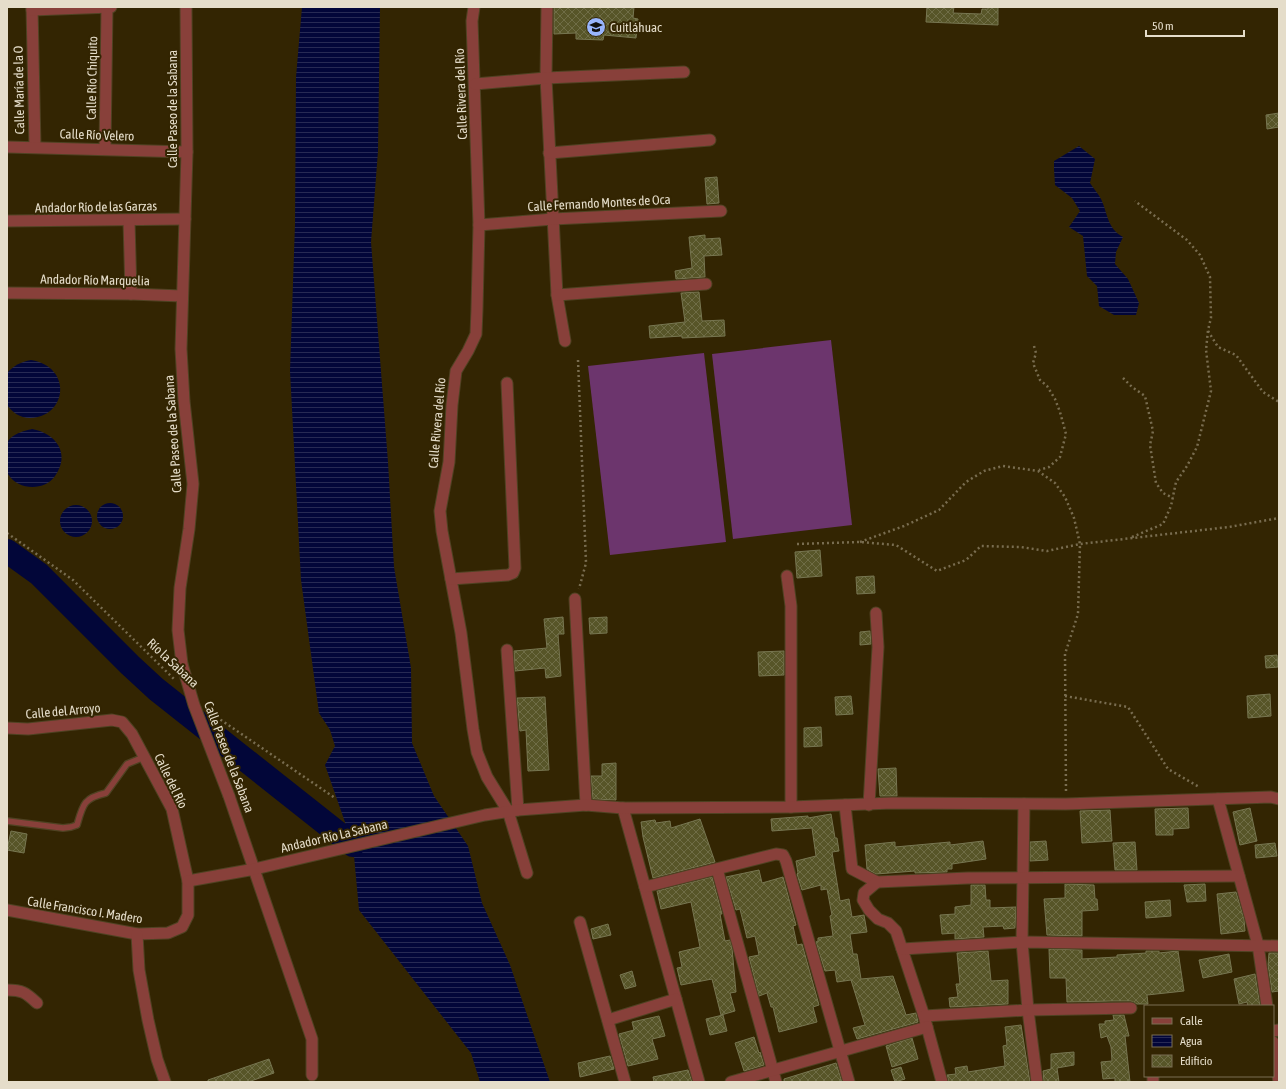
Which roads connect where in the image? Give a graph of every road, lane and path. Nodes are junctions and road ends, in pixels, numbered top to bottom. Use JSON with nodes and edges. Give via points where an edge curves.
{"nodes":[{"id":1,"x":107,"y":7,"type":"edge"},
{"id":2,"x":111,"y":7,"type":"edge"},
{"id":3,"x":186,"y":7,"type":"edge"},
{"id":4,"x":474,"y":7,"type":"edge"},
{"id":5,"x":547,"y":7,"type":"edge"},
{"id":6,"x":32,"y":8,"type":"edge"},
{"id":7,"x":684,"y":72,"type":"dead end"},
{"id":8,"x":546,"y":78,"type":"junction"},
{"id":9,"x":475,"y":84,"type":"junction"},
{"id":10,"x":710,"y":140,"type":"dead end"},
{"id":11,"x":7,"y":147,"type":"edge"},
{"id":12,"x":35,"y":148,"type":"junction"},
{"id":13,"x":105,"y":149,"type":"junction"},
{"id":14,"x":187,"y":152,"type":"junction"},
{"id":15,"x":549,"y":153,"type":"junction"},
{"id":16,"x":1135,"y":201,"type":"dead end"},
{"id":17,"x":721,"y":211,"type":"dead end"},
{"id":18,"x":185,"y":219,"type":"junction"},
{"id":19,"x":553,"y":219,"type":"junction"},
{"id":20,"x":7,"y":221,"type":"edge"},
{"id":21,"x":129,"y":221,"type":"junction"},
{"id":22,"x":479,"y":224,"type":"junction"},
{"id":23,"x":706,"y":284,"type":"dead end"},
{"id":24,"x":7,"y":293,"type":"edge"},
{"id":25,"x":131,"y":294,"type":"junction"},
{"id":26,"x":557,"y":295,"type":"junction"},
{"id":27,"x":182,"y":296,"type":"junction"},
{"id":28,"x":1208,"y":330,"type":"junction"},
{"id":29,"x":565,"y":340,"type":"dead end"},
{"id":30,"x":1034,"y":346,"type":"dead end"},
{"id":31,"x":578,"y":360,"type":"dead end"},
{"id":32,"x":1123,"y":378,"type":"dead end"},
{"id":33,"x":507,"y":383,"type":"dead end"},
{"id":34,"x":1279,"y":402,"type":"edge"},
{"id":35,"x":1038,"y":471,"type":"junction"},
{"id":36,"x":1172,"y":498,"type":"junction"},
{"id":37,"x":1279,"y":518,"type":"edge"},
{"id":38,"x":7,"y":533,"type":"edge"},
{"id":39,"x":1128,"y":539,"type":"junction"},
{"id":40,"x":860,"y":542,"type":"junction"},
{"id":41,"x":797,"y":544,"type":"dead end"},
{"id":42,"x":1080,"y":544,"type":"junction"},
{"id":43,"x":786,"y":576,"type":"dead end"},
{"id":44,"x":451,"y":579,"type":"junction"},
{"id":45,"x":575,"y":600,"type":"joint"},
{"id":46,"x":876,"y":612,"type":"dead end"},
{"id":47,"x":506,"y":650,"type":"dead end"},
{"id":48,"x":175,"y":680,"type":"dead end"},
{"id":49,"x":1065,"y":696,"type":"junction"},
{"id":50,"x":203,"y":705,"type":"dead end"},
{"id":51,"x":122,"y":722,"type":"joint"},
{"id":52,"x":7,"y":728,"type":"edge"},
{"id":53,"x":144,"y":757,"type":"junction"},
{"id":54,"x":1200,"y":788,"type":"dead end"},
{"id":55,"x":335,"y":798,"type":"dead end"},
{"id":56,"x":1218,"y":799,"type":"junction"},
{"id":57,"x":1279,"y":799,"type":"edge"},
{"id":58,"x":1024,"y":804,"type":"junction"},
{"id":59,"x":1066,"y":804,"type":"junction"},
{"id":60,"x":586,"y":805,"type":"junction"},
{"id":61,"x":869,"y":805,"type":"junction"},
{"id":62,"x":845,"y":806,"type":"junction"},
{"id":63,"x":791,"y":807,"type":"junction"},
{"id":64,"x":623,"y":808,"type":"junction"},
{"id":65,"x":513,"y":810,"type":"junction"},
{"id":66,"x":7,"y":821,"type":"edge"},
{"id":67,"x":255,"y":869,"type":"junction"},
{"id":68,"x":717,"y":869,"type":"junction"},
{"id":69,"x":527,"y":873,"type":"dead end"},
{"id":70,"x":1239,"y":876,"type":"junction"},
{"id":71,"x":1023,"y":877,"type":"junction"},
{"id":72,"x":188,"y":881,"type":"junction"},
{"id":73,"x":877,"y":882,"type":"junction"},
{"id":74,"x":645,"y":887,"type":"junction"},
{"id":75,"x":7,"y":910,"type":"edge"},
{"id":76,"x":580,"y":922,"type":"dead end"},
{"id":77,"x":137,"y":934,"type":"junction"},
{"id":78,"x":1022,"y":942,"type":"junction"},
{"id":79,"x":1258,"y":945,"type":"junction"},
{"id":80,"x":1279,"y":946,"type":"edge"},
{"id":81,"x":902,"y":950,"type":"junction"},
{"id":82,"x":7,"y":990,"type":"edge"},
{"id":83,"x":676,"y":999,"type":"junction"},
{"id":84,"x":37,"y":1003,"type":"dead end"},
{"id":85,"x":1268,"y":1005,"type":"edge"},
{"id":86,"x":1131,"y":1008,"type":"dead end"},
{"id":87,"x":1028,"y":1010,"type":"junction"},
{"id":88,"x":924,"y":1016,"type":"junction"},
{"id":89,"x":608,"y":1020,"type":"junction"},
{"id":90,"x":927,"y":1028,"type":"junction"},
{"id":91,"x":1274,"y":1050,"type":"edge"},
{"id":92,"x":841,"y":1052,"type":"junction"},
{"id":93,"x":773,"y":1070,"type":"junction"},
{"id":94,"x":312,"y":1075,"type":"dead end"},
{"id":95,"x":165,"y":1082,"type":"edge"},
{"id":96,"x":625,"y":1082,"type":"edge"},
{"id":97,"x":699,"y":1082,"type":"edge"},
{"id":98,"x":731,"y":1082,"type":"edge"},
{"id":99,"x":776,"y":1082,"type":"edge"},
{"id":100,"x":849,"y":1082,"type":"edge"},
{"id":101,"x":942,"y":1082,"type":"edge"},
{"id":102,"x":1037,"y":1082,"type":"edge"},
{"id":103,"x":1278,"y":1082,"type":"edge"}],
"edges":[{"from":1,"to":2,"type":"street"},
{"from":1,"to":6,"type":"street"},
{"from":1,"to":13,"type":"street","name":"Calle Río Chiquito"},
{"from":3,"to":14,"type":"street","name":"Calle Paseo de la Sabana"},
{"from":4,"to":9,"type":"street","name":"Calle Rivera del Río","via":[[472,21]]},
{"from":5,"to":8,"type":"street"},
{"from":6,"to":12,"type":"street","name":"Calle María de la O"},
{"from":7,"to":8,"type":"street"},
{"from":8,"to":9,"type":"street"},
{"from":8,"to":15,"type":"street"},
{"from":9,"to":22,"type":"street","name":"Calle Rivera del Río"},
{"from":10,"to":15,"type":"street"},
{"from":11,"to":12,"type":"street","name":"Calle Río Velero"},
{"from":12,"to":13,"type":"street","name":"Calle Río Velero"},
{"from":13,"to":14,"type":"street","name":"Calle Río Velero"},
{"from":14,"to":18,"type":"street","name":"Calle Paseo de la Sabana"},
{"from":15,"to":19,"type":"street"},
{"from":16,"to":28,"type":"path","via":[[1187,240],[1200,255],[1210,277],[1211,318]]},
{"from":17,"to":19,"type":"street","name":"Calle Fernando Montes de Oca"},
{"from":18,"to":21,"type":"street","name":"Andador Río de las Garzas"},
{"from":18,"to":27,"type":"street","name":"Calle Paseo de la Sabana"},
{"from":19,"to":22,"type":"street","name":"Calle Fernando Montes de Oca"},
{"from":19,"to":26,"type":"street"},
{"from":20,"to":21,"type":"street","name":"Andador Río de las Garzas"},
{"from":21,"to":25,"type":"street"},
{"from":22,"to":44,"type":"street","name":"Calle Rivera del Río","via":[[476,334],[456,371],[449,462],[440,511]]},
{"from":23,"to":26,"type":"street"},
{"from":24,"to":25,"type":"street","name":"Andador Río Marquelia"},
{"from":25,"to":27,"type":"street","name":"Andador Río Marquelia"},
{"from":26,"to":29,"type":"street"},
{"from":27,"to":67,"type":"street","name":"Calle Paseo de la Sabana","bridge":true,"via":[[182,371],[193,484],[180,588],[178,630],[182,664],[194,705]]},
{"from":28,"to":34,"type":"path","via":[[1218,347],[1236,355],[1263,392]]},
{"from":28,"to":36,"type":"path","via":[[1206,350],[1212,391],[1197,446],[1188,466],[1176,482]]},
{"from":30,"to":35,"type":"path","via":[[1034,363],[1040,380],[1055,399],[1066,434],[1060,457],[1049,467]]},
{"from":31,"to":45,"type":"path","via":[[586,563]]},
{"from":32,"to":36,"type":"path","via":[[1144,396],[1153,431],[1150,445],[1156,483],[1162,493]]},
{"from":33,"to":44,"type":"street","via":[[515,568],[513,573],[508,575]]},
{"from":35,"to":40,"type":"path","via":[[1002,466],[984,471],[966,482],[939,510]]},
{"from":35,"to":42,"type":"path","via":[[1055,483],[1065,497],[1074,518]]},
{"from":36,"to":39,"type":"path","via":[[1163,524]]},
{"from":37,"to":39,"type":"path","via":[[1229,528]]},
{"from":38,"to":48,"type":"path","name":"Río la Sabana","via":[[73,580]]},
{"from":39,"to":42,"type":"path"},
{"from":40,"to":41,"type":"path"},
{"from":40,"to":42,"type":"path","via":[[896,545],[937,571],[966,560],[981,546],[1021,547],[1047,551]]},
{"from":42,"to":49,"type":"path","via":[[1078,614],[1065,654]]},
{"from":43,"to":63,"type":"street","via":[[791,606]]},
{"from":44,"to":65,"type":"street","name":"Calle Rivera del Río","via":[[462,633],[477,752],[487,777]]},
{"from":45,"to":60,"type":"street"},
{"from":46,"to":61,"type":"street","via":[[878,647]]},
{"from":47,"to":65,"type":"street"},
{"from":49,"to":54,"type":"path","via":[[1128,707],[1168,769]]},
{"from":49,"to":59,"type":"path"},
{"from":50,"to":55,"type":"path","name":"Río la Sabana","via":[[220,720]]},
{"from":51,"to":52,"type":"street","name":"Calle del Arroyo","via":[[112,720],[28,729]]},
{"from":51,"to":53,"type":"street","name":"Calle del Río","via":[[132,734]]},
{"from":53,"to":66,"type":"lane","via":[[127,764],[106,793],[89,799],[82,809],[77,825],[63,828]]},
{"from":53,"to":72,"type":"street","name":"Calle del Río","via":[[172,809]]},
{"from":56,"to":57,"type":"street","name":"Andador Río La Sabana"},
{"from":56,"to":59,"type":"street","name":"Andador Río La Sabana"},
{"from":56,"to":70,"type":"street"},
{"from":58,"to":59,"type":"street","name":"Andador Río La Sabana"},
{"from":58,"to":61,"type":"street","name":"Andador Río La Sabana"},
{"from":58,"to":71,"type":"street"},
{"from":60,"to":64,"type":"street","name":"Andador Río La Sabana"},
{"from":60,"to":65,"type":"street","name":"Andador Río La Sabana"},
{"from":61,"to":62,"type":"street","name":"Andador Río La Sabana"},
{"from":62,"to":63,"type":"street","name":"Andador Río La Sabana"},
{"from":62,"to":73,"type":"street","via":[[852,868]]},
{"from":63,"to":64,"type":"street","name":"Andador Río La Sabana"},
{"from":64,"to":74,"type":"street"},
{"from":65,"to":67,"type":"street","name":"Andador Río La Sabana"},
{"from":65,"to":69,"type":"street"},
{"from":67,"to":72,"type":"street","name":"Andador Río La Sabana"},
{"from":67,"to":94,"type":"street","name":"Calle Paseo de la Sabana","via":[[312,1039]]},
{"from":68,"to":74,"type":"street"},
{"from":68,"to":92,"type":"street","via":[[776,854],[783,855]]},
{"from":68,"to":93,"type":"street"},
{"from":70,"to":71,"type":"street"},
{"from":70,"to":79,"type":"street"},
{"from":71,"to":73,"type":"street"},
{"from":71,"to":78,"type":"street"},
{"from":72,"to":77,"type":"street","name":"Calle Francisco I. Madero","via":[[188,915],[182,927],[168,933]]},
{"from":73,"to":81,"type":"street","via":[[864,893],[863,900],[868,910],[896,931]]},
{"from":74,"to":83,"type":"street"},
{"from":75,"to":77,"type":"street","name":"Calle Francisco I. Madero"},
{"from":76,"to":89,"type":"street"},
{"from":77,"to":95,"type":"street","via":[[139,970],[148,1020]]},
{"from":78,"to":79,"type":"street"},
{"from":78,"to":81,"type":"street"},
{"from":78,"to":87,"type":"street"},
{"from":79,"to":80,"type":"street"},
{"from":79,"to":85,"type":"street"},
{"from":81,"to":88,"type":"street"},
{"from":82,"to":84,"type":"street","via":[[24,992]]},
{"from":83,"to":89,"type":"street"},
{"from":83,"to":97,"type":"street"},
{"from":86,"to":87,"type":"street"},
{"from":87,"to":88,"type":"street"},
{"from":87,"to":102,"type":"street"},
{"from":88,"to":90,"type":"street"},
{"from":89,"to":96,"type":"street"},
{"from":90,"to":92,"type":"street"},
{"from":90,"to":101,"type":"street"},
{"from":91,"to":103,"type":"street"},
{"from":92,"to":93,"type":"street"},
{"from":92,"to":100,"type":"street"},
{"from":93,"to":98,"type":"street"},
{"from":93,"to":99,"type":"street"}]}
